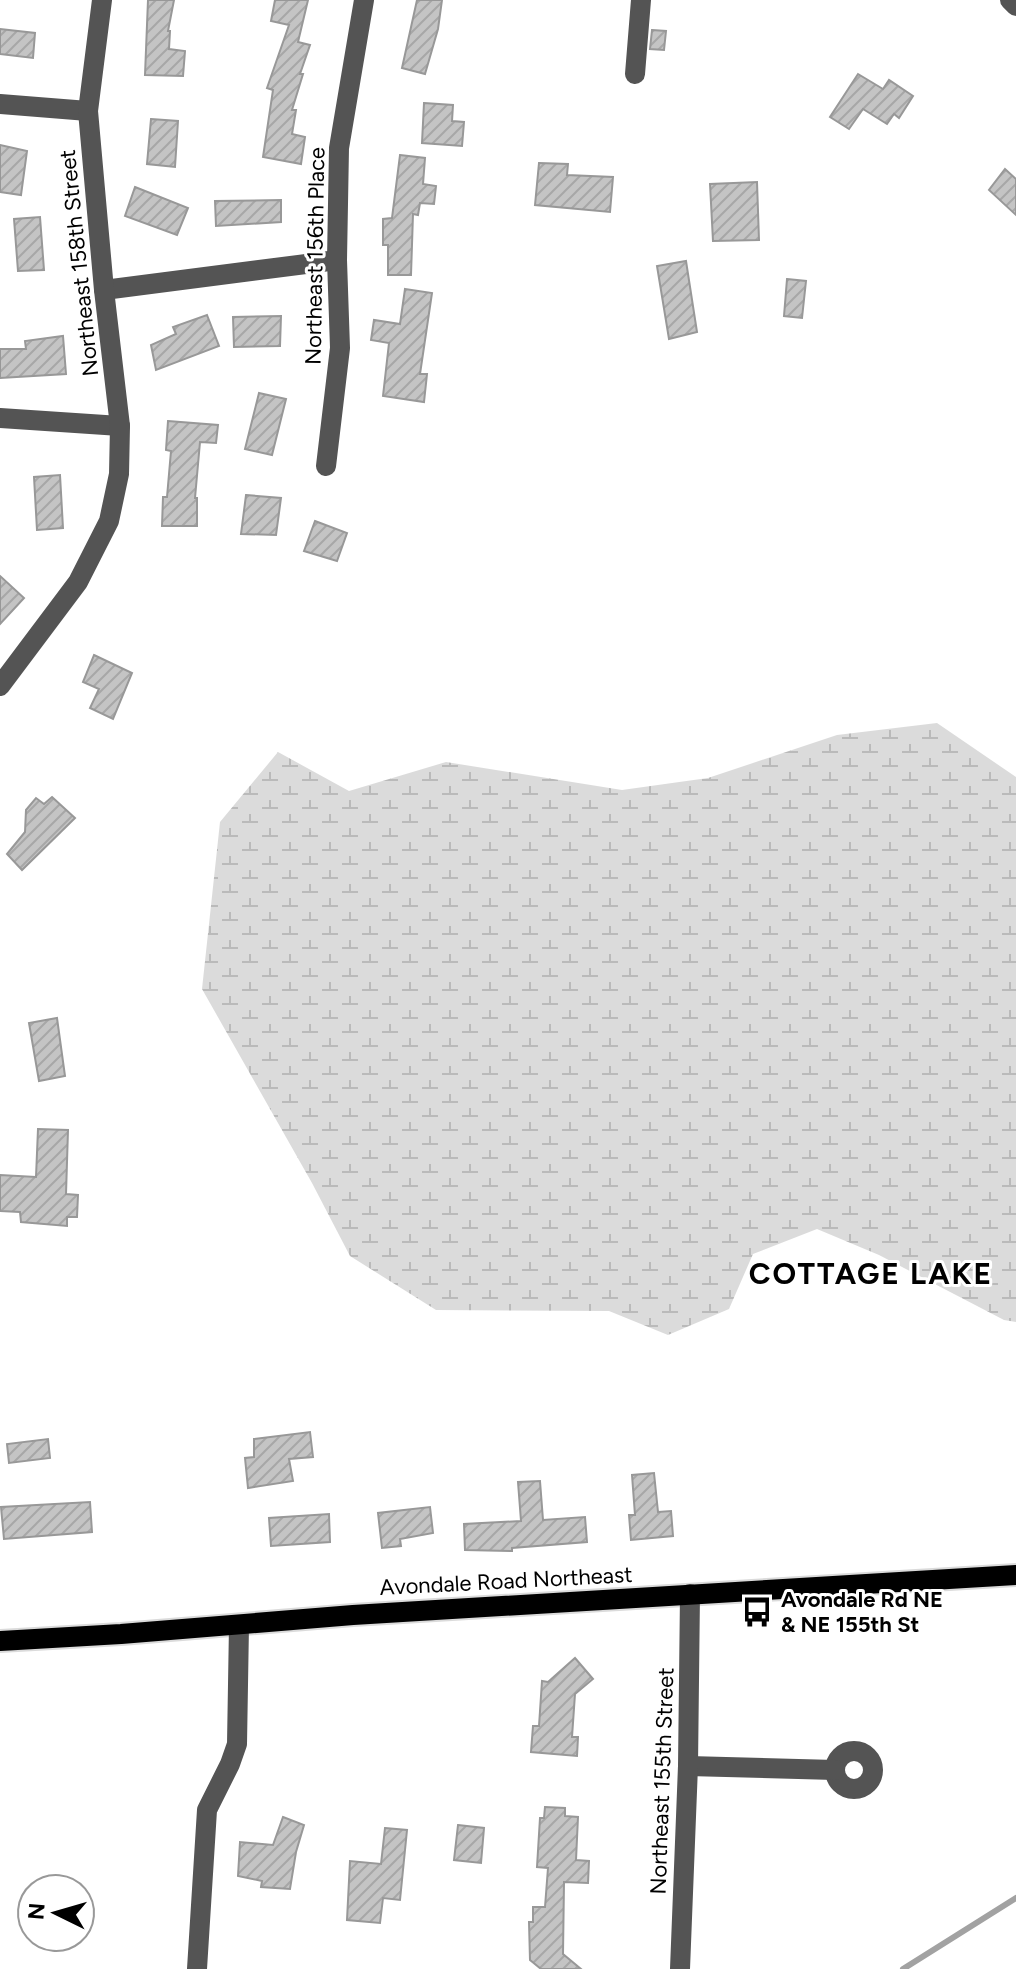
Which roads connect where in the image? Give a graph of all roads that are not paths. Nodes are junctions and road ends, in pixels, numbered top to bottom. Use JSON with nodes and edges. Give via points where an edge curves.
{"nodes":[{"id":1,"x":102,"y":0,"type":"edge"},
{"id":2,"x":364,"y":0,"type":"edge"},
{"id":3,"x":641,"y":0,"type":"edge"},
{"id":4,"x":1010,"y":0,"type":"edge"},
{"id":5,"x":1016,"y":6,"type":"edge"},
{"id":6,"x":635,"y":74,"type":"dead end"},
{"id":7,"x":0,"y":104,"type":"edge"},
{"id":8,"x":88,"y":111,"type":"junction"},
{"id":9,"x":337,"y":260,"type":"junction"},
{"id":10,"x":104,"y":290,"type":"junction"},
{"id":11,"x":0,"y":418,"type":"edge"},
{"id":12,"x":120,"y":426,"type":"junction"},
{"id":13,"x":326,"y":466,"type":"dead end"},
{"id":14,"x":0,"y":686,"type":"edge"},
{"id":15,"x":1016,"y":1575,"type":"edge"},
{"id":16,"x":690,"y":1594,"type":"junction"},
{"id":17,"x":239,"y":1625,"type":"junction"},
{"id":18,"x":0,"y":1641,"type":"edge"},
{"id":19,"x":688,"y":1766,"type":"junction"},
{"id":20,"x":835,"y":1770,"type":"dead end"},
{"id":21,"x":197,"y":1969,"type":"edge"},
{"id":22,"x":680,"y":1969,"type":"edge"}],
"edges":[{"from":1,"to":8,"type":"street","name":"Northeast 158th Street"},
{"from":2,"to":9,"type":"street","name":"Northeast 156th Place","via":[[339,148]]},
{"from":3,"to":6,"type":"street"},
{"from":4,"to":5,"type":"street"},
{"from":7,"to":8,"type":"street"},
{"from":8,"to":10,"type":"street","name":"Northeast 158th Street"},
{"from":9,"to":10,"type":"street"},
{"from":9,"to":13,"type":"street","name":"Northeast 156th Place","via":[[340,348]]},
{"from":10,"to":12,"type":"street","name":"Northeast 158th Street"},
{"from":11,"to":12,"type":"street"},
{"from":12,"to":14,"type":"street","name":"Northeast 158th Street","via":[[119,474],[109,521],[78,582]]},
{"from":15,"to":16,"type":"main road","name":"Avondale Road Northeast"},
{"from":16,"to":17,"type":"main road","name":"Avondale Road Northeast"},
{"from":16,"to":19,"type":"street","name":"Northeast 155th Street"},
{"from":17,"to":18,"type":"main road","name":"Avondale Road Northeast"},
{"from":17,"to":21,"type":"street","via":[[237,1744],[207,1810]]},
{"from":19,"to":20,"type":"street"},
{"from":19,"to":22,"type":"street","name":"Northeast 155th Street"}]}
